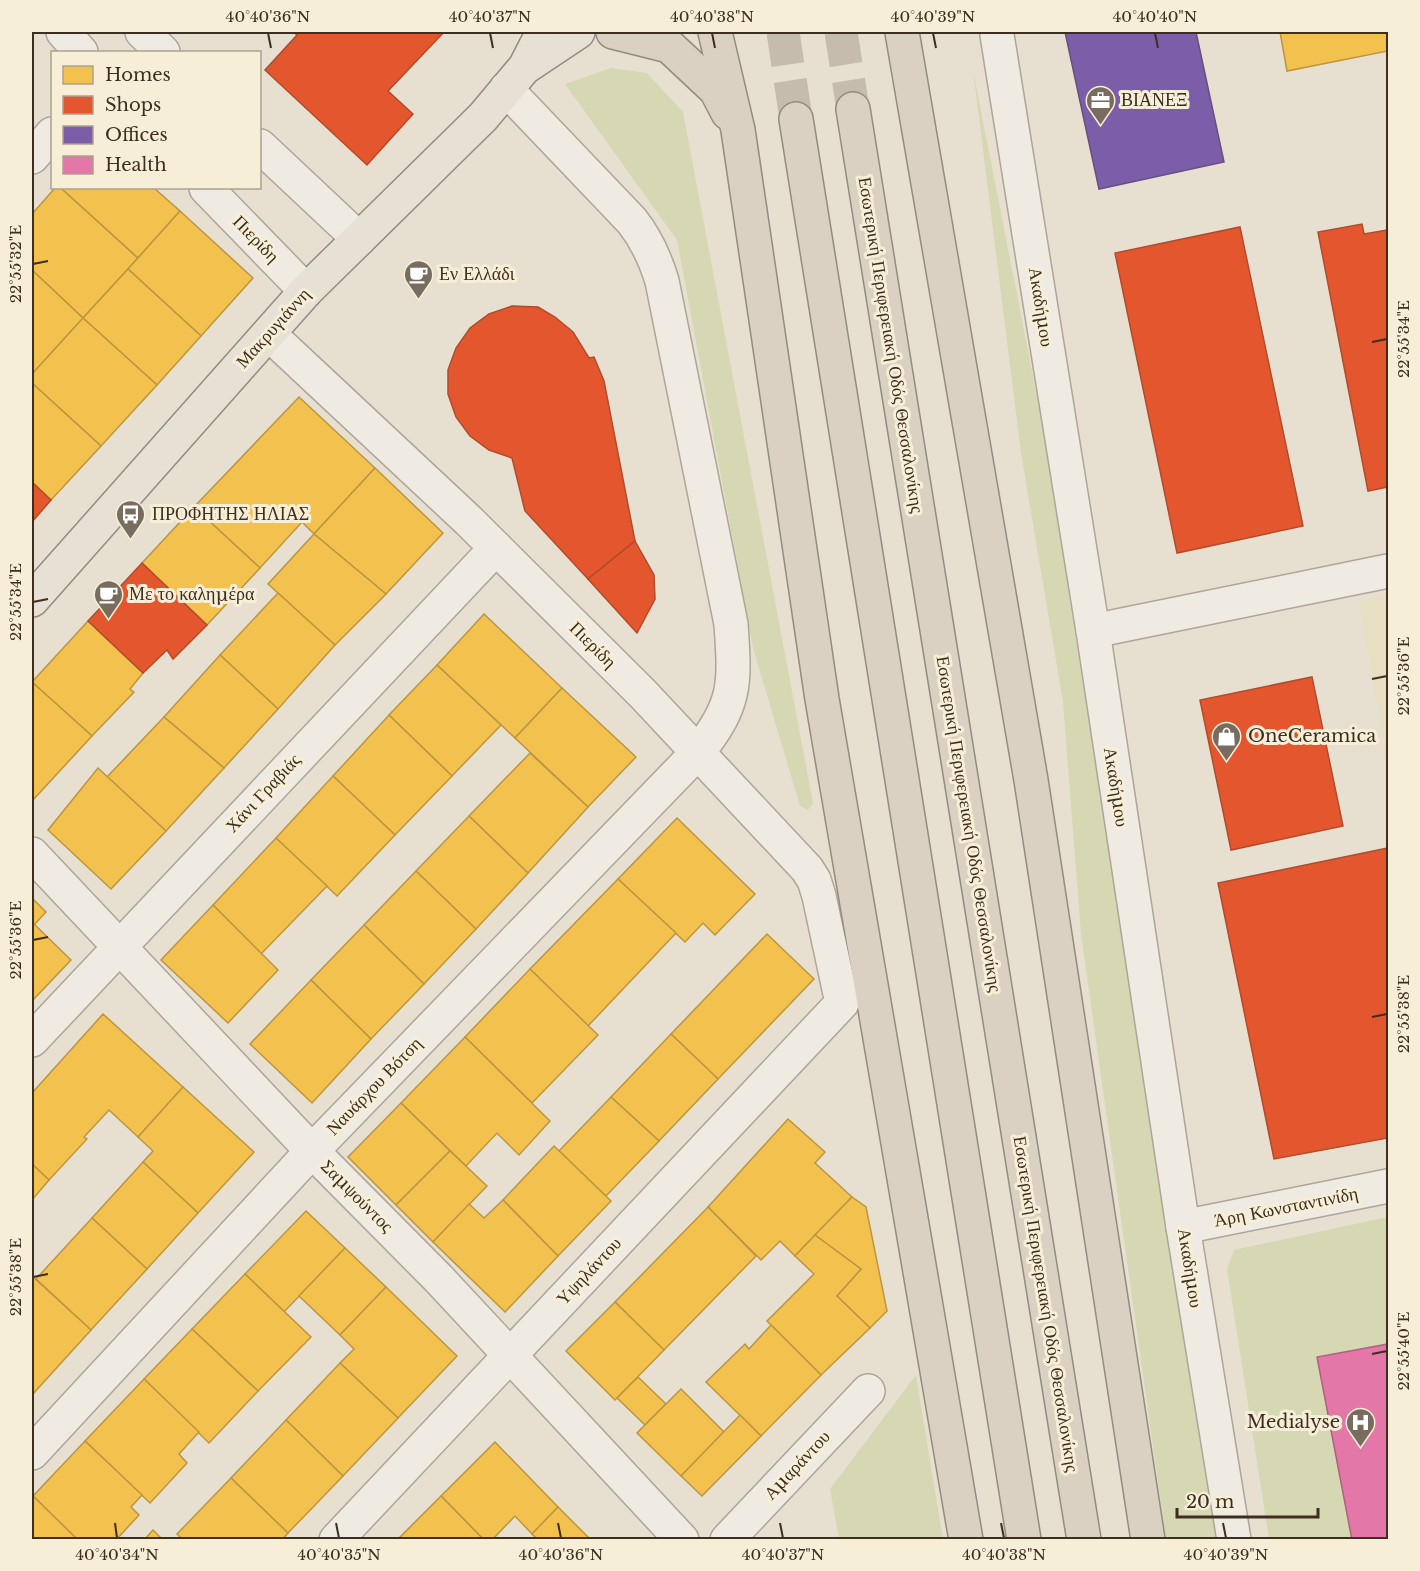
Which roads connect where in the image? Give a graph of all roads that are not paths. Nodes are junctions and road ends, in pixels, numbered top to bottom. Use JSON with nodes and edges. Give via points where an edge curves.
{"nodes":[{"id":1,"x":63,"y":32,"type":"edge"},
{"id":2,"x":142,"y":32,"type":"edge"},
{"id":3,"x":543,"y":32,"type":"edge"},
{"id":4,"x":578,"y":32,"type":"edge"},
{"id":5,"x":613,"y":32,"type":"edge"},
{"id":6,"x":715,"y":32,"type":"edge"},
{"id":7,"x":902,"y":32,"type":"edge"},
{"id":8,"x":997,"y":35,"type":"dead end"},
{"id":9,"x":80,"y":51,"type":"edge"},
{"id":10,"x":162,"y":51,"type":"edge"},
{"id":11,"x":516,"y":78,"type":"junction"},
{"id":12,"x":853,"y":109,"type":"tunnel mouth"},
{"id":13,"x":796,"y":119,"type":"tunnel mouth"},
{"id":14,"x":738,"y":130,"type":"junction"},
{"id":15,"x":51,"y":135,"type":"edge"},
{"id":16,"x":261,"y":147,"type":"edge"},
{"id":17,"x":32,"y":157,"type":"edge"},
{"id":18,"x":207,"y":189,"type":"edge"},
{"id":19,"x":359,"y":239,"type":"junction"},
{"id":20,"x":306,"y":291,"type":"junction"},
{"id":21,"x":269,"y":334,"type":"junction"},
{"id":22,"x":496,"y":548,"type":"junction"},
{"id":23,"x":1389,"y":571,"type":"edge"},
{"id":24,"x":32,"y":600,"type":"edge"},
{"id":25,"x":1093,"y":631,"type":"junction"},
{"id":26,"x":698,"y":752,"type":"junction"},
{"id":27,"x":32,"y":854,"type":"edge"},
{"id":28,"x":119,"y":945,"type":"junction"},
{"id":29,"x":842,"y":1003,"type":"joint"},
{"id":30,"x":32,"y":1040,"type":"edge"},
{"id":31,"x":312,"y":1151,"type":"junction"},
{"id":32,"x":1389,"y":1186,"type":"edge"},
{"id":33,"x":1183,"y":1227,"type":"junction"},
{"id":34,"x":509,"y":1355,"type":"junction"},
{"id":35,"x":868,"y":1390,"type":"dead end"},
{"id":36,"x":32,"y":1453,"type":"edge"},
{"id":37,"x":336,"y":1539,"type":"edge"},
{"id":38,"x":682,"y":1539,"type":"edge"},
{"id":39,"x":727,"y":1539,"type":"edge"},
{"id":40,"x":966,"y":1539,"type":"edge"},
{"id":41,"x":1024,"y":1539,"type":"edge"},
{"id":42,"x":1084,"y":1539,"type":"edge"},
{"id":43,"x":1148,"y":1539,"type":"edge"},
{"id":44,"x":1234,"y":1539,"type":"edge"}],
"edges":[{"from":1,"to":9,"type":"street"},
{"from":2,"to":10,"type":"street"},
{"from":3,"to":11,"type":"main road","name":"Μακρυγιάννη"},
{"from":4,"to":11,"type":"main road","name":"Μακρυγιάννη"},
{"from":5,"to":14,"type":"highway","via":[[669,46],[716,90]]},
{"from":6,"to":14,"type":"highway"},
{"from":7,"to":43,"type":"highway","via":[[1032,780]]},
{"from":8,"to":25,"type":"street","name":"Ακαδήμου"},
{"from":11,"to":19,"type":"main road","name":"Μακρυγιάννη","via":[[483,117]]},
{"from":11,"to":26,"type":"street","name":"Ναυάρχου Βότση","via":[[637,227],[654,256],[662,281],[731,624],[734,665],[730,700]]},
{"from":12,"to":42,"type":"highway","name":"Εσωτερική Περιφερειακή Οδός Θεσσαλονίκης"},
{"from":13,"to":41,"type":"highway"},
{"from":14,"to":40,"type":"highway","via":[[822,699]]},
{"from":15,"to":17,"type":"street"},
{"from":16,"to":19,"type":"street"},
{"from":18,"to":20,"type":"street","name":"Πιερίδη"},
{"from":19,"to":20,"type":"main road","name":"Μακρυγιάννη"},
{"from":20,"to":21,"type":"main road","name":"Μακρυγιάννη"},
{"from":21,"to":22,"type":"street","name":"Πιερίδη"},
{"from":21,"to":24,"type":"main road","name":"Μακρυγιάννη"},
{"from":22,"to":26,"type":"street","name":"Πιερίδη"},
{"from":22,"to":28,"type":"street","name":"Χάνι Γραβιάς"},
{"from":23,"to":25,"type":"street"},
{"from":25,"to":33,"type":"street","name":"Ακαδήμου"},
{"from":26,"to":29,"type":"street","name":"Πιερίδη","via":[[814,880]]},
{"from":26,"to":31,"type":"street","name":"Ναυάρχου Βότση"},
{"from":27,"to":28,"type":"street","name":"Σαμψούντος"},
{"from":28,"to":30,"type":"street","name":"Χάνι Γραβιάς"},
{"from":28,"to":31,"type":"street","name":"Σαμψούντος"},
{"from":29,"to":34,"type":"street","name":"Υψηλάντου"},
{"from":31,"to":34,"type":"street","name":"Σαμψούντος"},
{"from":31,"to":36,"type":"street","name":"Ναυάρχου Βότση"},
{"from":32,"to":33,"type":"street","name":"Άρη Κωνσταντινίδη"},
{"from":33,"to":44,"type":"street","name":"Ακαδήμου"},
{"from":34,"to":37,"type":"street","name":"Υψηλάντου"},
{"from":34,"to":38,"type":"street","name":"Σαμψούντος"},
{"from":35,"to":39,"type":"street","name":"Αμαράντου"}]}
